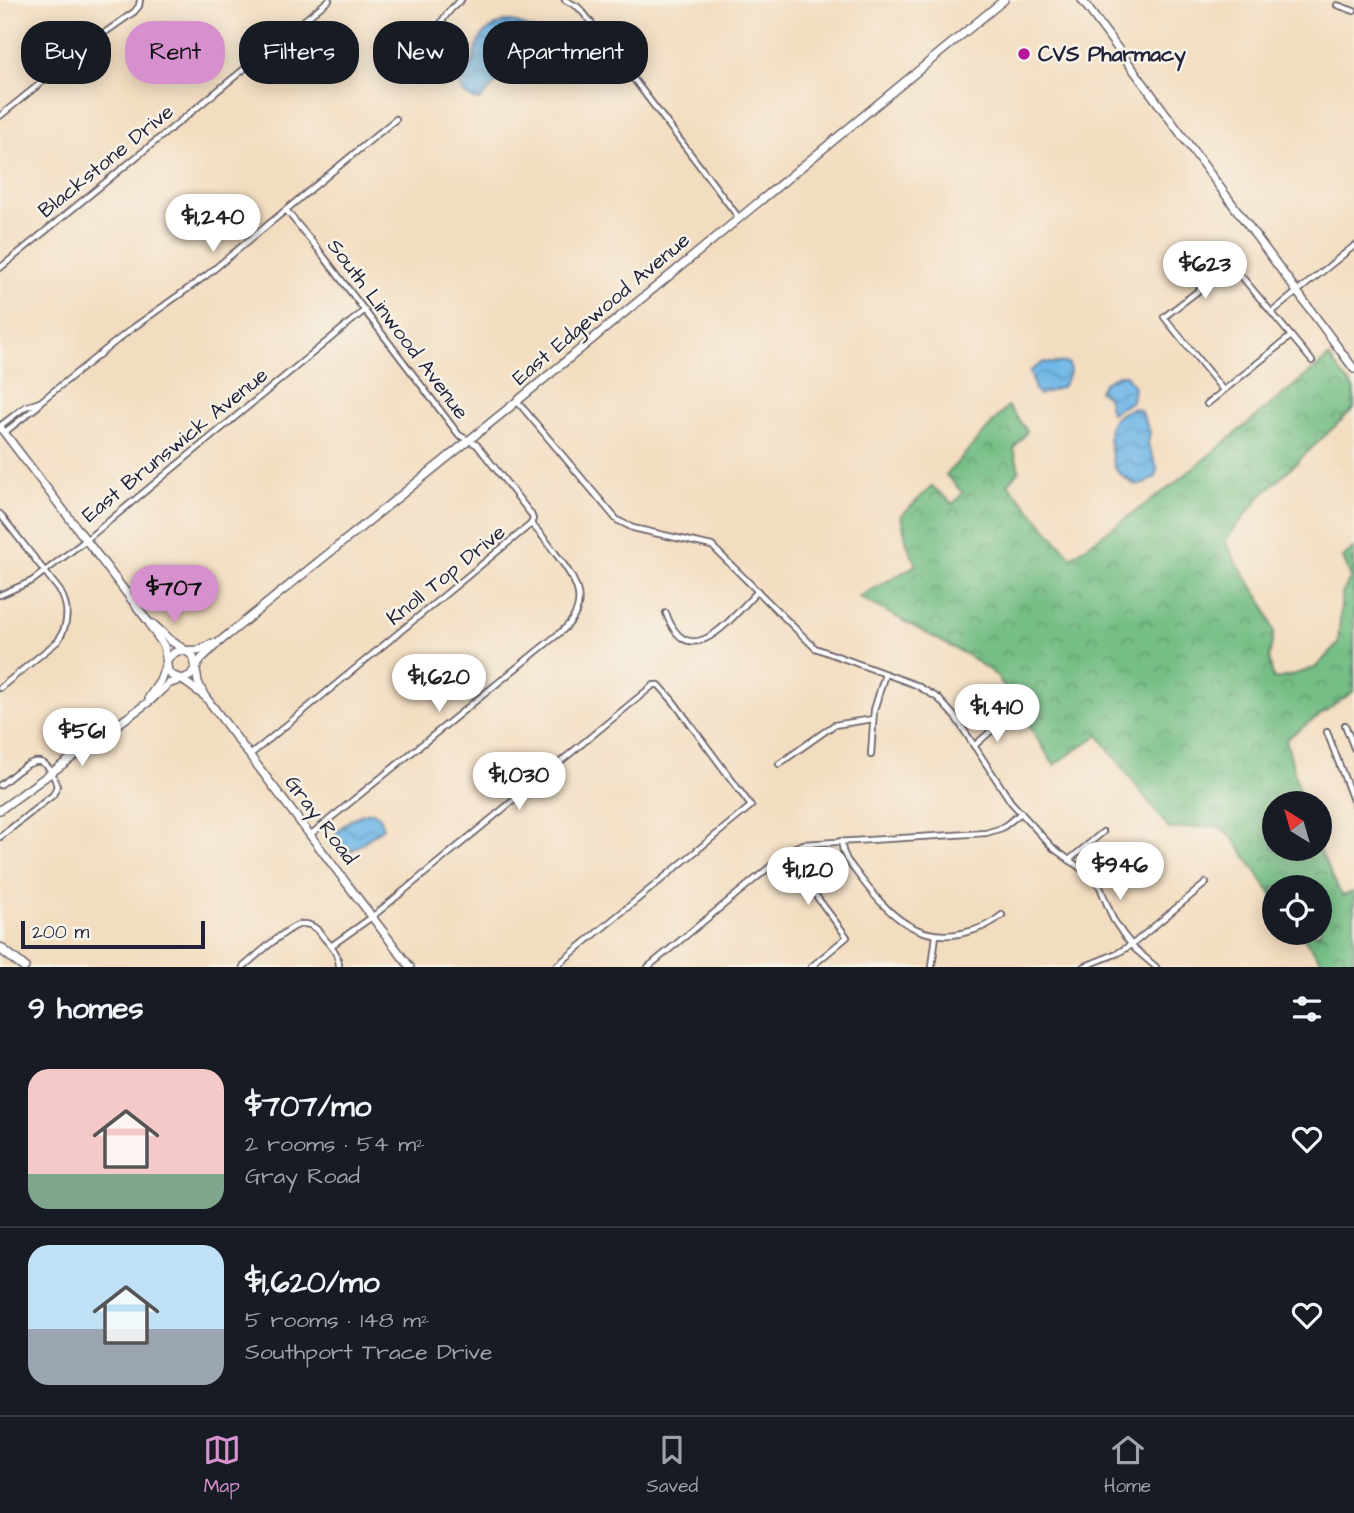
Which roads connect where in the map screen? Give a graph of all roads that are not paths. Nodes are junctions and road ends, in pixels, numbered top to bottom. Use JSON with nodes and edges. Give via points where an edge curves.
{"nodes":[{"id":1,"x":140,"y":0,"type":"edge"},
{"id":2,"x":329,"y":0,"type":"edge"},
{"id":3,"x":461,"y":0,"type":"edge"},
{"id":4,"x":565,"y":0,"type":"edge"},
{"id":5,"x":1004,"y":0,"type":"edge"},
{"id":6,"x":1082,"y":0,"type":"edge"},
{"id":7,"x":1337,"y":5,"type":"dead end"},
{"id":8,"x":1354,"y":11,"type":"edge"},
{"id":9,"x":442,"y":21,"type":"edge"},
{"id":10,"x":0,"y":116,"type":"edge"},
{"id":11,"x":396,"y":119,"type":"dead end"},
{"id":12,"x":286,"y":210,"type":"junction"},
{"id":13,"x":738,"y":218,"type":"junction"},
{"id":14,"x":1353,"y":250,"type":"edge"},
{"id":15,"x":0,"y":268,"type":"edge"},
{"id":16,"x":1296,"y":292,"type":"junction"},
{"id":17,"x":365,"y":310,"type":"junction"},
{"id":18,"x":1272,"y":312,"type":"junction"},
{"id":19,"x":1291,"y":336,"type":"junction"},
{"id":20,"x":1312,"y":361,"type":"dead end"},
{"id":21,"x":1354,"y":369,"type":"edge"},
{"id":22,"x":1223,"y":390,"type":"junction"},
{"id":23,"x":517,"y":401,"type":"junction"},
{"id":24,"x":1207,"y":404,"type":"dead end"},
{"id":25,"x":1,"y":429,"type":"edge"},
{"id":26,"x":469,"y":440,"type":"junction"},
{"id":27,"x":0,"y":514,"type":"edge"},
{"id":28,"x":531,"y":524,"type":"junction"},
{"id":29,"x":86,"y":540,"type":"junction"},
{"id":30,"x":43,"y":571,"type":"junction"},
{"id":31,"x":758,"y":591,"type":"junction"},
{"id":32,"x":0,"y":595,"type":"edge"},
{"id":33,"x":666,"y":612,"type":"dead end"},
{"id":34,"x":150,"y":624,"type":"junction"},
{"id":35,"x":219,"y":642,"type":"junction"},
{"id":36,"x":183,"y":651,"type":"junction"},
{"id":37,"x":167,"y":663,"type":"junction"},
{"id":38,"x":195,"y":669,"type":"junction"},
{"id":39,"x":885,"y":674,"type":"junction"},
{"id":40,"x":181,"y":679,"type":"junction"},
{"id":41,"x":0,"y":688,"type":"edge"},
{"id":42,"x":204,"y":695,"type":"junction"},
{"id":43,"x":145,"y":704,"type":"junction"},
{"id":44,"x":873,"y":719,"type":"junction"},
{"id":45,"x":999,"y":720,"type":"dead end"},
{"id":46,"x":1345,"y":725,"type":"dead end"},
{"id":47,"x":1327,"y":732,"type":"dead end"},
{"id":48,"x":974,"y":746,"type":"junction"},
{"id":49,"x":1354,"y":748,"type":"edge"},
{"id":50,"x":250,"y":755,"type":"junction"},
{"id":51,"x":871,"y":755,"type":"dead end"},
{"id":52,"x":779,"y":764,"type":"dead end"},
{"id":53,"x":52,"y":772,"type":"junction"},
{"id":54,"x":0,"y":785,"type":"edge"},
{"id":55,"x":1354,"y":803,"type":"edge"},
{"id":56,"x":0,"y":810,"type":"edge"},
{"id":57,"x":1021,"y":813,"type":"junction"},
{"id":58,"x":1103,"y":832,"type":"dead end"},
{"id":59,"x":310,"y":835,"type":"junction"},
{"id":60,"x":0,"y":837,"type":"edge"},
{"id":61,"x":841,"y":841,"type":"junction"},
{"id":62,"x":784,"y":859,"type":"junction"},
{"id":63,"x":1069,"y":860,"type":"junction"},
{"id":64,"x":1206,"y":883,"type":"dead end"},
{"id":65,"x":1002,"y":915,"type":"dead end"},
{"id":66,"x":372,"y":916,"type":"junction"},
{"id":67,"x":936,"y":935,"type":"junction"},
{"id":68,"x":1132,"y":945,"type":"junction"},
{"id":69,"x":331,"y":946,"type":"junction"},
{"id":70,"x":0,"y":948,"type":"edge"},
{"id":71,"x":24,"y":967,"type":"edge"},
{"id":72,"x":243,"y":967,"type":"edge"},
{"id":73,"x":339,"y":967,"type":"edge"},
{"id":74,"x":410,"y":967,"type":"edge"},
{"id":75,"x":555,"y":967,"type":"edge"},
{"id":76,"x":648,"y":967,"type":"edge"},
{"id":77,"x":811,"y":967,"type":"edge"},
{"id":78,"x":932,"y":967,"type":"edge"},
{"id":79,"x":1083,"y":967,"type":"edge"},
{"id":80,"x":1156,"y":967,"type":"edge"}],
"edges":[{"from":1,"to":10,"type":"street","via":[[134,12]]},
{"from":2,"to":15,"type":"street","name":"Blackstone Drive"},
{"from":3,"to":9,"type":"street"},
{"from":4,"to":13,"type":"street","via":[[586,16]]},
{"from":5,"to":13,"type":"main road","name":"East Edgewood Avenue"},
{"from":6,"to":16,"type":"main road"},
{"from":7,"to":8,"type":"street"},
{"from":11,"to":12,"type":"street"},
{"from":12,"to":17,"type":"street","name":"South Linwood Avenue"},
{"from":12,"to":25,"type":"street","via":[[38,407]]},
{"from":13,"to":23,"type":"main road","name":"East Edgewood Avenue"},
{"from":14,"to":16,"type":"street"},
{"from":16,"to":18,"type":"street"},
{"from":16,"to":21,"type":"main road"},
{"from":17,"to":26,"type":"street","name":"South Linwood Avenue","via":[[459,435]]},
{"from":17,"to":29,"type":"street","name":"East Brunswick Avenue"},
{"from":18,"to":19,"type":"street"},
{"from":18,"to":22,"type":"street","via":[[1231,265],[1164,317]]},
{"from":19,"to":20,"type":"street"},
{"from":19,"to":22,"type":"street"},
{"from":22,"to":24,"type":"street"},
{"from":23,"to":26,"type":"main road","name":"East Edgewood Avenue"},
{"from":23,"to":31,"type":"street","via":[[617,520],[712,546]]},
{"from":25,"to":29,"type":"main road"},
{"from":26,"to":28,"type":"street","name":"South Linwood Avenue","via":[[531,514]]},
{"from":26,"to":35,"type":"main road","name":"East Edgewood Avenue"},
{"from":27,"to":30,"type":"street"},
{"from":28,"to":50,"type":"street","name":"Knoll Top Drive"},
{"from":28,"to":59,"type":"street","name":"South Linwood Avenue","via":[[574,578],[579,598],[575,616]]},
{"from":29,"to":30,"type":"street","name":"East Brunswick Avenue"},
{"from":29,"to":34,"type":"main road"},
{"from":30,"to":32,"type":"street","name":"East Brunswick Avenue"},
{"from":30,"to":41,"type":"street","via":[[65,601],[64,631],[54,645]]},
{"from":31,"to":33,"type":"street","via":[[713,636],[700,642],[684,640],[671,628]]},
{"from":31,"to":39,"type":"street","via":[[815,648]]},
{"from":34,"to":36,"type":"main road"},
{"from":34,"to":37,"type":"main road","via":[[164,646]]},
{"from":35,"to":36,"type":"main road","name":"East Edgewood Avenue"},
{"from":35,"to":38,"type":"main road","name":"East Edgewood Avenue"},
{"from":36,"to":37,"type":"main road","via":[[174,653]]},
{"from":36,"to":38,"type":"main road","via":[[192,655]]},
{"from":37,"to":40,"type":"main road","via":[[168,671]]},
{"from":37,"to":43,"type":"main road"},
{"from":38,"to":40,"type":"main road"},
{"from":38,"to":42,"type":"main road","name":"Gray Road"},
{"from":39,"to":44,"type":"street"},
{"from":39,"to":48,"type":"street","via":[[938,698]]},
{"from":40,"to":42,"type":"main road","name":"Gray Road"},
{"from":40,"to":43,"type":"main road"},
{"from":42,"to":50,"type":"main road","name":"Gray Road"},
{"from":43,"to":53,"type":"main road"},
{"from":44,"to":51,"type":"street"},
{"from":44,"to":52,"type":"street","via":[[834,725]]},
{"from":45,"to":48,"type":"street"},
{"from":46,"to":49,"type":"street"},
{"from":47,"to":55,"type":"street"},
{"from":48,"to":57,"type":"street"},
{"from":50,"to":59,"type":"main road","name":"Gray Road"},
{"from":53,"to":54,"type":"street","via":[[41,762],[32,762]]},
{"from":53,"to":56,"type":"main road"},
{"from":53,"to":60,"type":"street","via":[[57,786],[53,795]]},
{"from":57,"to":61,"type":"street","via":[[986,834]]},
{"from":57,"to":63,"type":"street"},
{"from":58,"to":63,"type":"street"},
{"from":59,"to":66,"type":"main road","name":"Gray Road"},
{"from":61,"to":62,"type":"street","via":[[799,846]]},
{"from":61,"to":67,"type":"street","via":[[849,862],[891,912],[914,929]]},
{"from":62,"to":76,"type":"street"},
{"from":62,"to":77,"type":"street","via":[[847,937]]},
{"from":63,"to":68,"type":"street","via":[[1097,881],[1113,919]]},
{"from":64,"to":68,"type":"street"},
{"from":65,"to":67,"type":"street","via":[[981,928]]},
{"from":66,"to":69,"type":"street"},
{"from":66,"to":74,"type":"main road","name":"Gray Road"},
{"from":66,"to":75,"type":"street","via":[[656,684],[751,806]]},
{"from":67,"to":78,"type":"street"},
{"from":68,"to":79,"type":"street"},
{"from":68,"to":80,"type":"street"},
{"from":69,"to":72,"type":"street","via":[[314,926],[298,924]]},
{"from":69,"to":73,"type":"street"},
{"from":70,"to":71,"type":"highway"}]}
